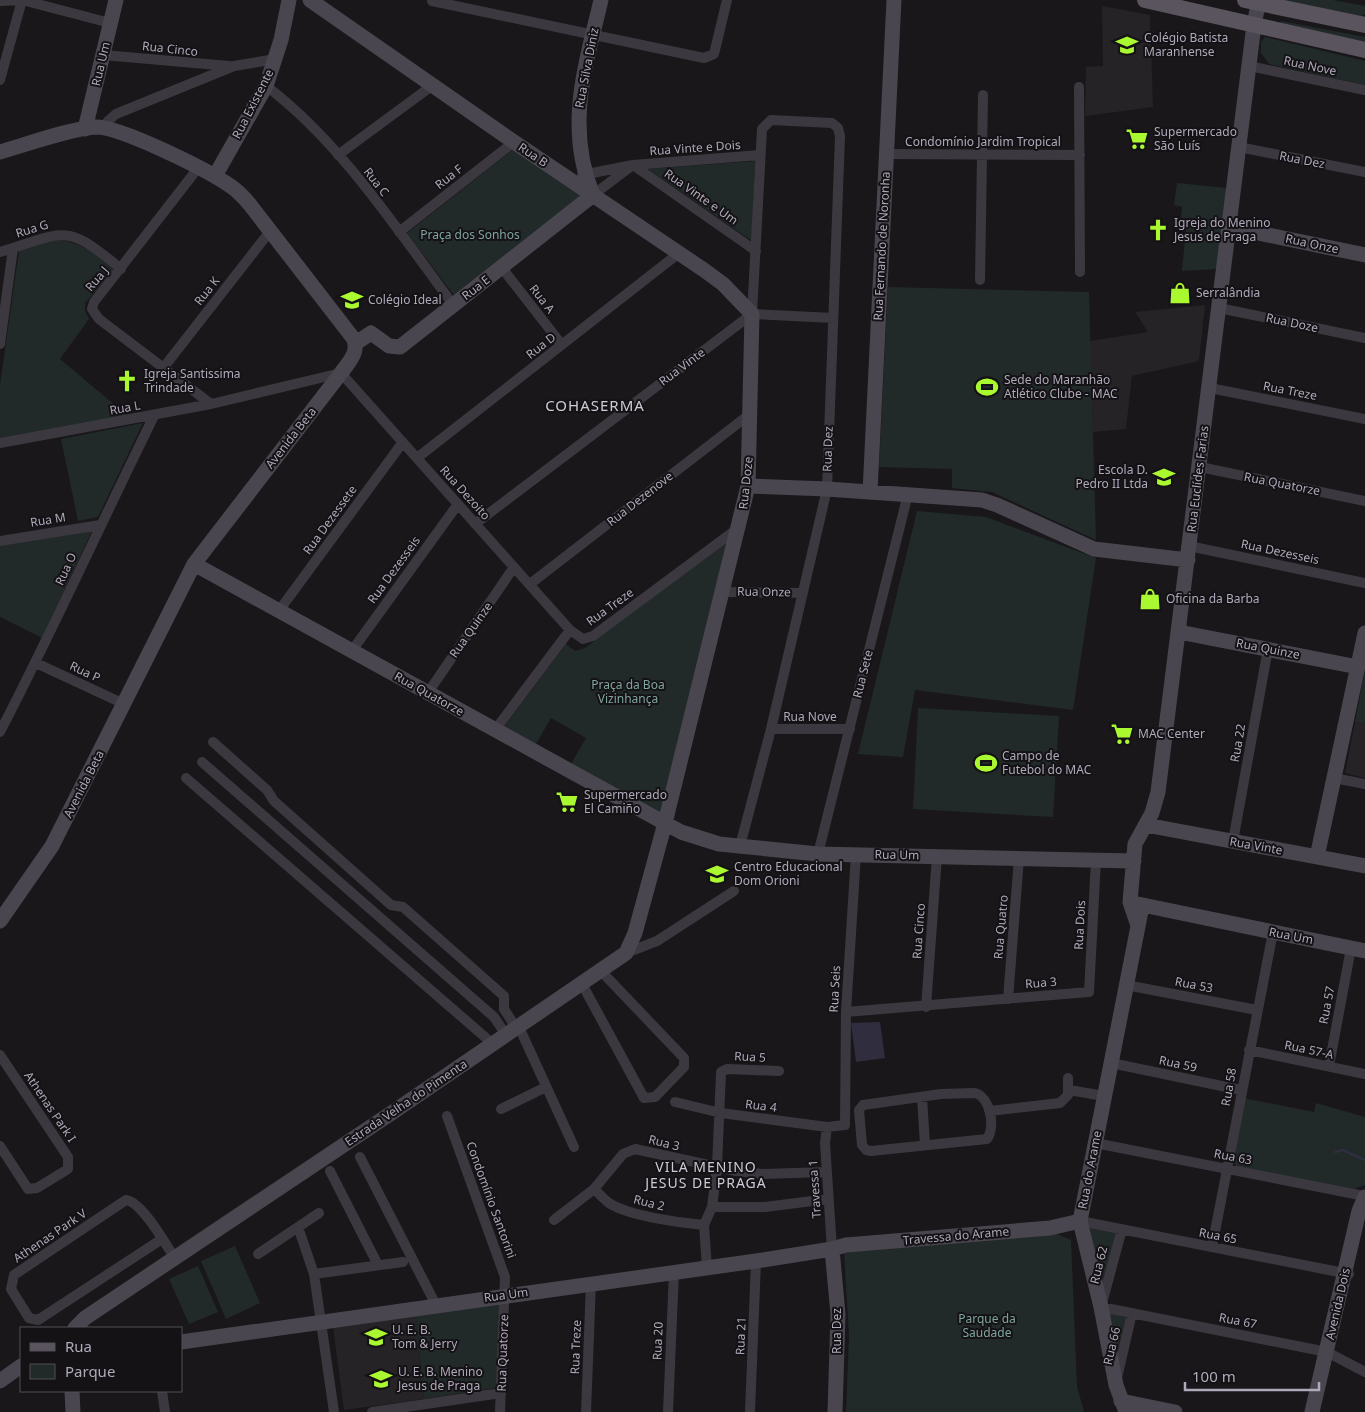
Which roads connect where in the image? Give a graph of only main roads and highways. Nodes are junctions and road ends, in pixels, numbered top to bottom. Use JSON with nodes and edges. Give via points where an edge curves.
{"nodes":[{"id":1,"x":1145,"y":0,"type":"edge"},
{"id":2,"x":1254,"y":1,"type":"edge"},
{"id":3,"x":1363,"y":22,"type":"edge"},
{"id":4,"x":1272,"y":29,"type":"junction"},
{"id":5,"x":1365,"y":50,"type":"edge"}],
"edges":[{"from":1,"to":4,"type":"main road"},
{"from":2,"to":3,"type":"main road"},
{"from":2,"to":4,"type":"main road"},
{"from":4,"to":5,"type":"main road"}]}
